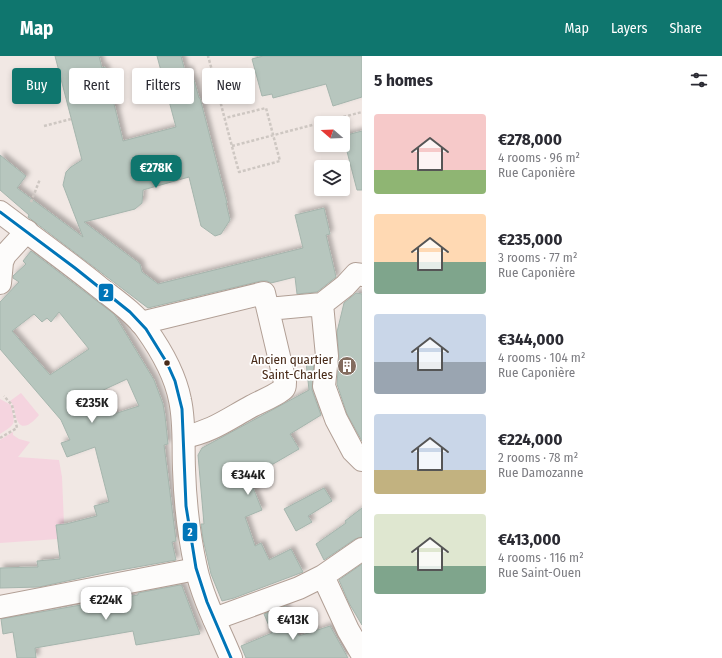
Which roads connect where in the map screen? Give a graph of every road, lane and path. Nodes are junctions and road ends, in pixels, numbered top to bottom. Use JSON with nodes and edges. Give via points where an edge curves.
{"nodes":[{"id":1,"x":209,"y":56,"type":"edge"},
{"id":2,"x":362,"y":112,"type":"edge"},
{"id":3,"x":225,"y":118,"type":"junction"},
{"id":4,"x":71,"y":119,"type":"dead end"},
{"id":5,"x":44,"y":126,"type":"dead end"},
{"id":6,"x":273,"y":135,"type":"junction"},
{"id":7,"x":232,"y":146,"type":"junction"},
{"id":8,"x":40,"y":179,"type":"dead end"},
{"id":9,"x":31,"y":202,"type":"dead end"},
{"id":10,"x":0,"y":212,"type":"edge"},
{"id":11,"x":27,"y":231,"type":"junction"},
{"id":12,"x":362,"y":275,"type":"edge"},
{"id":13,"x":0,"y":282,"type":"edge"},
{"id":14,"x":322,"y":304,"type":"junction"},
{"id":15,"x":268,"y":309,"type":"junction"},
{"id":16,"x":141,"y":323,"type":"junction"},
{"id":17,"x":4,"y":396,"type":"dead end"},
{"id":18,"x":0,"y":438,"type":"edge"},
{"id":19,"x":184,"y":438,"type":"junction"},
{"id":20,"x":362,"y":460,"type":"edge"},
{"id":21,"x":362,"y":548,"type":"edge"},
{"id":22,"x":196,"y":569,"type":"junction"},
{"id":23,"x":323,"y":576,"type":"junction"},
{"id":24,"x":0,"y":607,"type":"edge"},
{"id":25,"x":214,"y":619,"type":"junction"},
{"id":26,"x":362,"y":654,"type":"edge"},
{"id":27,"x":231,"y":658,"type":"edge"}],
"edges":[{"from":1,"to":3,"type":"path"},
{"from":2,"to":6,"type":"path"},
{"from":3,"to":6,"type":"path","via":[[266,108]]},
{"from":3,"to":7,"type":"path"},
{"from":4,"to":5,"type":"path"},
{"from":6,"to":7,"type":"path"},
{"from":6,"to":7,"type":"path","via":[[280,161],[239,172]]},
{"from":8,"to":9,"type":"path"},
{"from":10,"to":11,"type":"street"},
{"from":11,"to":13,"type":"street","via":[[5,255]]},
{"from":11,"to":16,"type":"street"},
{"from":12,"to":14,"type":"street","via":[[356,274]]},
{"from":14,"to":15,"type":"street"},
{"from":14,"to":20,"type":"street","via":[[327,356],[324,386],[336,419],[353,451]]},
{"from":15,"to":16,"type":"street","via":[[264,293]]},
{"from":15,"to":19,"type":"street","via":[[285,387],[225,422],[200,434]]},
{"from":16,"to":19,"type":"street","via":[[170,371],[180,399]]},
{"from":17,"to":18,"type":"path","via":[[12,405],[18,428]]},
{"from":19,"to":22,"type":"street","via":[[187,509]]},
{"from":21,"to":23,"type":"street"},
{"from":22,"to":24,"type":"street"},
{"from":22,"to":25,"type":"street"},
{"from":23,"to":25,"type":"street","via":[[299,588]]},
{"from":23,"to":26,"type":"street"},
{"from":25,"to":27,"type":"street"}]}
